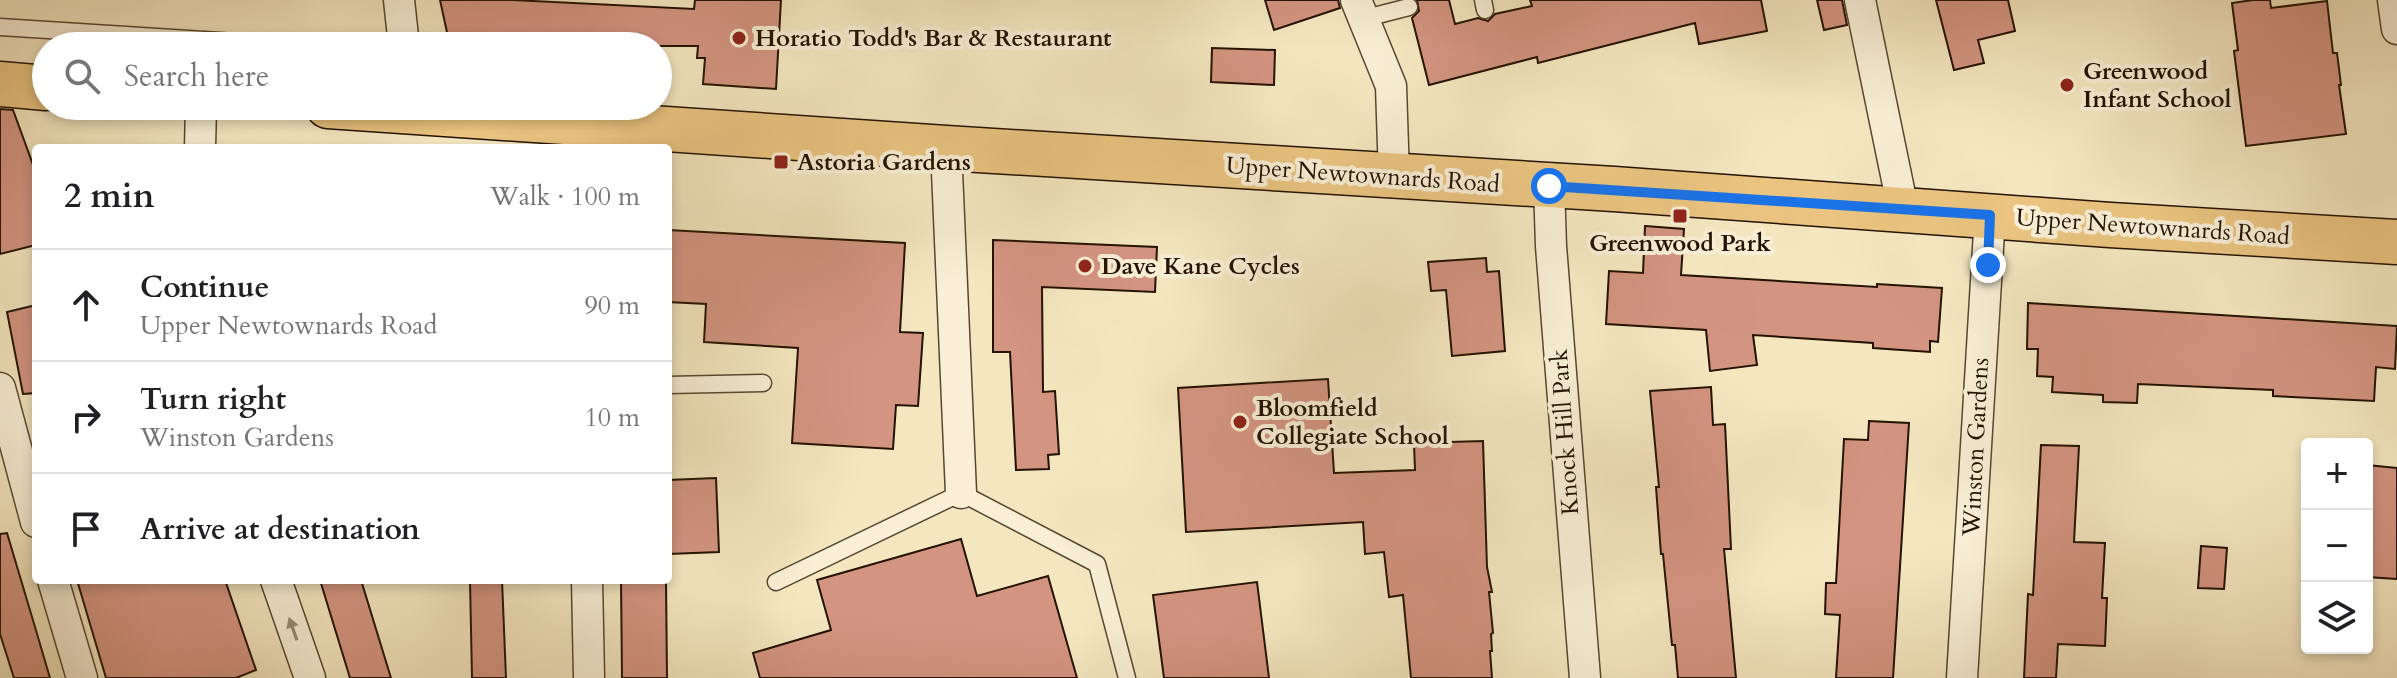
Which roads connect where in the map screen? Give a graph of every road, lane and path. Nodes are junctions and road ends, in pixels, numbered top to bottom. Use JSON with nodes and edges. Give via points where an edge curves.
{"nodes":[{"id":1,"x":399,"y":0,"type":"edge"},
{"id":2,"x":1860,"y":0,"type":"edge"},
{"id":3,"x":2393,"y":0,"type":"edge"},
{"id":4,"x":1409,"y":7,"type":"dead end"},
{"id":5,"x":1359,"y":10,"type":"edge"},
{"id":6,"x":0,"y":27,"type":"edge"},
{"id":7,"x":2397,"y":29,"type":"edge"},
{"id":8,"x":402,"y":32,"type":"edge"},
{"id":9,"x":32,"y":35,"type":"edge"},
{"id":10,"x":0,"y":84,"type":"edge"},
{"id":11,"x":32,"y":87,"type":"edge"},
{"id":12,"x":201,"y":120,"type":"edge"},
{"id":13,"x":480,"y":120,"type":"edge"},
{"id":14,"x":584,"y":136,"type":"edge"},
{"id":15,"x":200,"y":144,"type":"edge"},
{"id":16,"x":946,"y":148,"type":"junction"},
{"id":17,"x":1394,"y":177,"type":"junction"},
{"id":18,"x":1549,"y":186,"type":"junction"},
{"id":19,"x":1903,"y":209,"type":"junction"},
{"id":20,"x":1990,"y":215,"type":"junction"},
{"id":21,"x":2397,"y":242,"type":"edge"},
{"id":22,"x":763,"y":383,"type":"dead end"},
{"id":23,"x":672,"y":385,"type":"edge"},
{"id":24,"x":0,"y":391,"type":"edge"},
{"id":25,"x":961,"y":493,"type":"junction"},
{"id":26,"x":32,"y":507,"type":"edge"},
{"id":27,"x":776,"y":582,"type":"dead end"},
{"id":28,"x":54,"y":584,"type":"edge"},
{"id":29,"x":277,"y":584,"type":"edge"},
{"id":30,"x":587,"y":584,"type":"edge"},
{"id":31,"x":82,"y":678,"type":"edge"},
{"id":32,"x":310,"y":678,"type":"edge"},
{"id":33,"x":589,"y":678,"type":"edge"},
{"id":34,"x":1127,"y":678,"type":"edge"},
{"id":35,"x":1585,"y":678,"type":"edge"},
{"id":36,"x":1962,"y":678,"type":"edge"}],
"edges":[{"from":1,"to":8,"type":"street"},
{"from":2,"to":19,"type":"street"},
{"from":3,"to":7,"type":"street"},
{"from":4,"to":5,"type":"lane"},
{"from":5,"to":17,"type":"street","via":[[1391,86]]},
{"from":6,"to":9,"type":"lane"},
{"from":10,"to":11,"type":"main road"},
{"from":12,"to":15,"type":"street"},
{"from":13,"to":14,"type":"main road","name":"Upper Newtownards Road"},
{"from":14,"to":16,"type":"main road","name":"Upper Newtownards Road"},
{"from":16,"to":17,"type":"main road","name":"Upper Newtownards Road"},
{"from":16,"to":25,"type":"street"},
{"from":17,"to":18,"type":"main road","name":"Upper Newtownards Road"},
{"from":18,"to":19,"type":"main road","name":"Upper Newtownards Road"},
{"from":18,"to":35,"type":"street","name":"Knock Hill Park"},
{"from":19,"to":20,"type":"main road","name":"Upper Newtownards Road"},
{"from":20,"to":21,"type":"main road","name":"Upper Newtownards Road"},
{"from":20,"to":36,"type":"street","name":"Winston Gardens"},
{"from":22,"to":23,"type":"lane"},
{"from":24,"to":26,"type":"street"},
{"from":25,"to":27,"type":"lane"},
{"from":25,"to":34,"type":"lane","via":[[1097,564]]},
{"from":28,"to":31,"type":"street"},
{"from":32,"to":29,"type":"street","one_way":true},
{"from":30,"to":33,"type":"street"}]}
